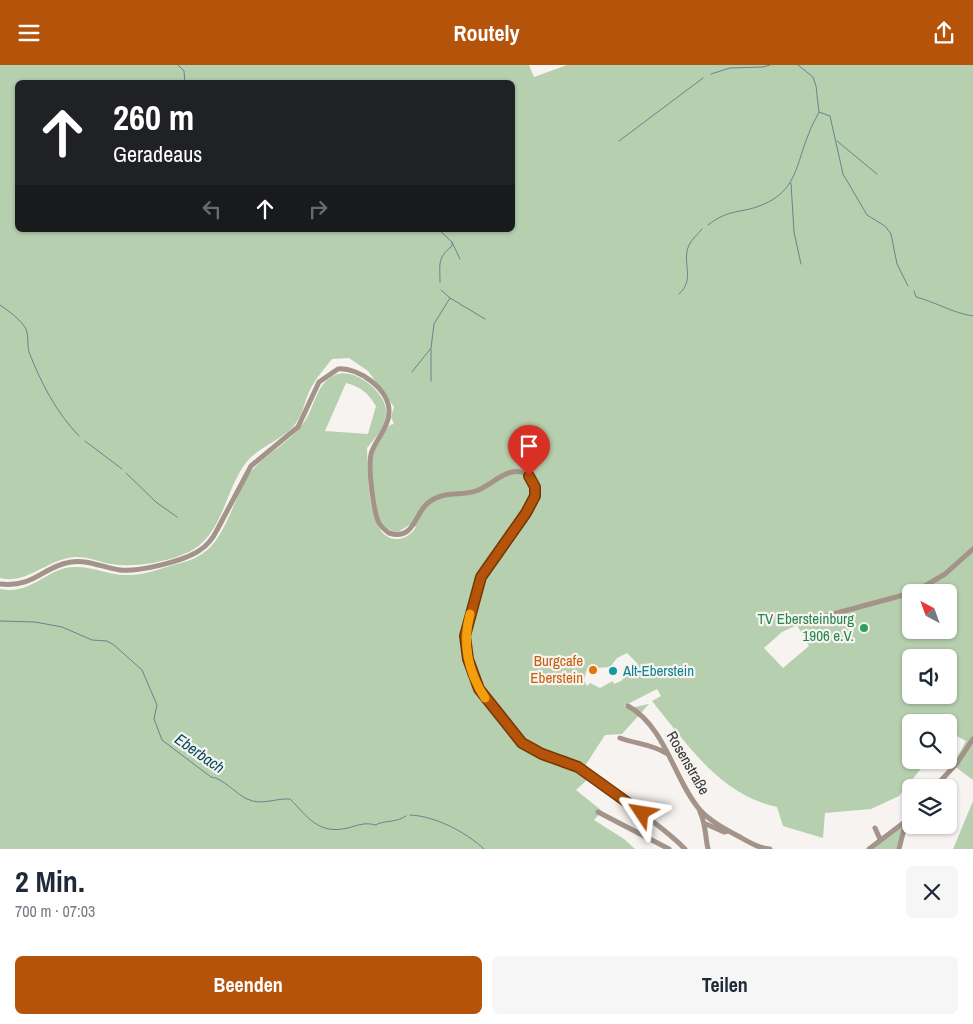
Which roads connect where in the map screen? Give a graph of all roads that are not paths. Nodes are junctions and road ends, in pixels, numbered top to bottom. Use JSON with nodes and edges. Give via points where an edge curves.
{"nodes":[{"id":1,"x":973,"y":549,"type":"edge"},
{"id":2,"x":0,"y":584,"type":"edge"},
{"id":3,"x":928,"y":584,"type":"edge"},
{"id":4,"x":902,"y":596,"type":"edge"},
{"id":5,"x":822,"y":617,"type":"dead end"},
{"id":6,"x":628,"y":706,"type":"dead end"},
{"id":7,"x":620,"y":738,"type":"dead end"},
{"id":8,"x":973,"y":739,"type":"edge"},
{"id":9,"x":669,"y":755,"type":"junction"},
{"id":10,"x":942,"y":779,"type":"edge"},
{"id":11,"x":699,"y":809,"type":"junction"},
{"id":12,"x":598,"y":812,"type":"dead end"},
{"id":13,"x":706,"y":824,"type":"junction"},
{"id":14,"x":902,"y":824,"type":"edge"},
{"id":15,"x":875,"y":828,"type":"dead end"},
{"id":16,"x":728,"y":831,"type":"junction"},
{"id":17,"x":903,"y":834,"type":"edge"},
{"id":18,"x":880,"y":839,"type":"junction"},
{"id":19,"x":760,"y":848,"type":"edge"},
{"id":20,"x":669,"y":849,"type":"edge"},
{"id":21,"x":685,"y":849,"type":"edge"},
{"id":22,"x":708,"y":849,"type":"edge"},
{"id":23,"x":770,"y":849,"type":"edge"},
{"id":24,"x":869,"y":849,"type":"edge"},
{"id":25,"x":899,"y":849,"type":"edge"}],
"edges":[{"from":1,"to":3,"type":"street","via":[[945,574]]},
{"from":2,"to":21,"type":"street","via":[[21,584],[72,562],[128,570],[198,552],[218,530],[251,466],[298,427],[319,383],[331,372],[350,369],[366,376],[388,406],[388,418],[373,448],[370,462],[378,521],[389,533],[400,535],[410,530],[426,504],[436,497],[476,491],[512,472],[524,473],[533,481],[536,491],[532,502],[510,539],[481,577],[465,636],[468,659],[477,684],[522,743],[578,767],[652,820]]},
{"from":4,"to":5,"type":"street"},
{"from":6,"to":9,"type":"street","name":"Rosenstraße","via":[[640,712]]},
{"from":7,"to":9,"type":"street","via":[[637,745],[651,745]]},
{"from":8,"to":10,"type":"street"},
{"from":9,"to":11,"type":"street","name":"Rosenstraße"},
{"from":11,"to":13,"type":"street"},
{"from":11,"to":16,"type":"street","name":"Rosenstraße"},
{"from":12,"to":20,"type":"street"},
{"from":13,"to":16,"type":"street","name":"Rosenstraße"},
{"from":13,"to":22,"type":"street"},
{"from":14,"to":18,"type":"street"},
{"from":15,"to":18,"type":"street"},
{"from":16,"to":19,"type":"street","name":"Rosenstraße"},
{"from":17,"to":25,"type":"street"},
{"from":18,"to":24,"type":"street"},
{"from":19,"to":23,"type":"street","name":"Rosenstraße"}]}
